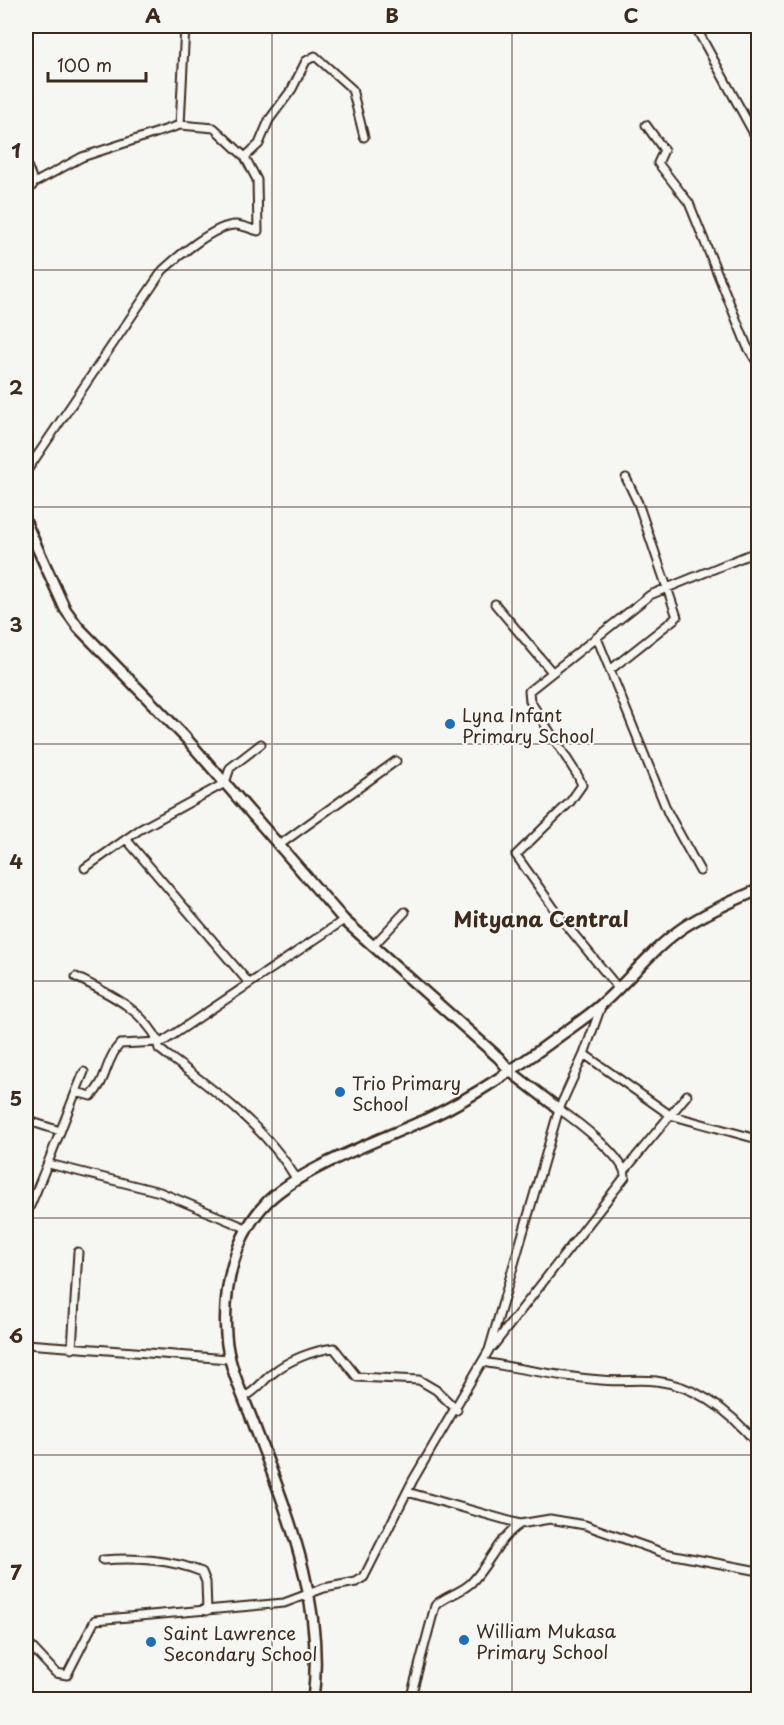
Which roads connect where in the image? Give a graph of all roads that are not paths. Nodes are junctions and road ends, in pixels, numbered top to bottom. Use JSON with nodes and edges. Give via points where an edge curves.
{"nodes":[{"id":1,"x":185,"y":26,"type":"edge"},
{"id":2,"x":695,"y":26,"type":"edge"},
{"id":3,"x":180,"y":125,"type":"junction"},
{"id":4,"x":646,"y":125,"type":"dead end"},
{"id":5,"x":364,"y":137,"type":"dead end"},
{"id":6,"x":759,"y":141,"type":"edge"},
{"id":7,"x":244,"y":157,"type":"junction"},
{"id":8,"x":26,"y":164,"type":"edge"},
{"id":9,"x":34,"y":183,"type":"junction"},
{"id":10,"x":26,"y":195,"type":"edge"},
{"id":11,"x":759,"y":364,"type":"edge"},
{"id":12,"x":26,"y":472,"type":"edge"},
{"id":13,"x":626,"y":478,"type":"dead end"},
{"id":14,"x":26,"y":523,"type":"edge"},
{"id":15,"x":759,"y":551,"type":"edge"},
{"id":16,"x":669,"y":588,"type":"junction"},
{"id":17,"x":495,"y":604,"type":"dead end"},
{"id":18,"x":597,"y":638,"type":"junction"},
{"id":19,"x":610,"y":670,"type":"junction"},
{"id":20,"x":552,"y":672,"type":"junction"},
{"id":21,"x":261,"y":744,"type":"dead end"},
{"id":22,"x":396,"y":761,"type":"dead end"},
{"id":23,"x":225,"y":783,"type":"junction"},
{"id":24,"x":126,"y":839,"type":"junction"},
{"id":25,"x":278,"y":846,"type":"junction"},
{"id":26,"x":85,"y":868,"type":"dead end"},
{"id":27,"x":700,"y":871,"type":"dead end"},
{"id":28,"x":759,"y":890,"type":"edge"},
{"id":29,"x":405,"y":912,"type":"dead end"},
{"id":30,"x":344,"y":920,"type":"junction"},
{"id":31,"x":373,"y":946,"type":"junction"},
{"id":32,"x":76,"y":977,"type":"dead end"},
{"id":33,"x":249,"y":983,"type":"junction"},
{"id":34,"x":618,"y":988,"type":"junction"},
{"id":35,"x":602,"y":1004,"type":"junction"},
{"id":36,"x":159,"y":1042,"type":"junction"},
{"id":37,"x":584,"y":1054,"type":"junction"},
{"id":38,"x":84,"y":1072,"type":"dead end"},
{"id":39,"x":512,"y":1072,"type":"junction"},
{"id":40,"x":75,"y":1092,"type":"junction"},
{"id":41,"x":687,"y":1095,"type":"dead end"},
{"id":42,"x":559,"y":1109,"type":"junction"},
{"id":43,"x":670,"y":1114,"type":"junction"},
{"id":44,"x":26,"y":1120,"type":"edge"},
{"id":45,"x":60,"y":1131,"type":"junction"},
{"id":46,"x":757,"y":1139,"type":"edge"},
{"id":47,"x":49,"y":1164,"type":"junction"},
{"id":48,"x":625,"y":1170,"type":"junction"},
{"id":49,"x":297,"y":1180,"type":"junction"},
{"id":50,"x":26,"y":1215,"type":"edge"},
{"id":51,"x":246,"y":1228,"type":"junction"},
{"id":52,"x":78,"y":1252,"type":"dead end"},
{"id":53,"x":26,"y":1344,"type":"edge"},
{"id":54,"x":72,"y":1349,"type":"junction"},
{"id":55,"x":489,"y":1350,"type":"junction"},
{"id":56,"x":229,"y":1359,"type":"junction"},
{"id":57,"x":483,"y":1362,"type":"junction"},
{"id":58,"x":244,"y":1397,"type":"junction"},
{"id":59,"x":457,"y":1410,"type":"junction"},
{"id":60,"x":759,"y":1444,"type":"edge"},
{"id":61,"x":407,"y":1492,"type":"junction"},
{"id":62,"x":520,"y":1524,"type":"junction"},
{"id":63,"x":103,"y":1560,"type":"dead end"},
{"id":64,"x":759,"y":1571,"type":"edge"},
{"id":65,"x":310,"y":1593,"type":"junction"},
{"id":66,"x":207,"y":1611,"type":"junction"},
{"id":67,"x":26,"y":1641,"type":"edge"},
{"id":68,"x":411,"y":1698,"type":"edge"},
{"id":69,"x":313,"y":1700,"type":"edge"},
{"id":70,"x":422,"y":1700,"type":"edge"}],
"edges":[{"from":1,"to":3,"type":"street"},
{"from":2,"to":6,"type":"street"},
{"from":3,"to":7,"type":"street","via":[[214,128]]},
{"from":3,"to":9,"type":"street","via":[[82,157]]},
{"from":4,"to":11,"type":"street","via":[[664,150],[658,163],[690,203],[747,346]]},
{"from":5,"to":7,"type":"street","via":[[352,88],[315,56],[306,62],[269,120],[259,144]]},
{"from":7,"to":12,"type":"street","via":[[258,187],[258,231],[234,225],[221,229],[179,254],[163,270]]},
{"from":8,"to":9,"type":"street"},
{"from":9,"to":10,"type":"street"},
{"from":13,"to":16,"type":"street"},
{"from":14,"to":23,"type":"main road","via":[[71,619]]},
{"from":15,"to":16,"type":"street"},
{"from":16,"to":18,"type":"street","via":[[650,595]]},
{"from":16,"to":19,"type":"street","via":[[676,620]]},
{"from":17,"to":20,"type":"street"},
{"from":18,"to":19,"type":"street"},
{"from":18,"to":20,"type":"street"},
{"from":19,"to":27,"type":"street","via":[[668,813]]},
{"from":20,"to":34,"type":"street","via":[[532,687],[528,696],[582,785],[516,855]]},
{"from":21,"to":23,"type":"street","via":[[230,768]]},
{"from":22,"to":25,"type":"street"},
{"from":23,"to":24,"type":"street"},
{"from":23,"to":25,"type":"main road"},
{"from":24,"to":26,"type":"street"},
{"from":24,"to":33,"type":"street"},
{"from":25,"to":30,"type":"main road"},
{"from":28,"to":34,"type":"main road","via":[[682,928]]},
{"from":29,"to":31,"type":"street"},
{"from":30,"to":31,"type":"main road"},
{"from":30,"to":33,"type":"street"},
{"from":31,"to":39,"type":"main road"},
{"from":32,"to":36,"type":"street","via":[[125,1002]]},
{"from":33,"to":36,"type":"street"},
{"from":34,"to":35,"type":"main road"},
{"from":35,"to":37,"type":"street"},
{"from":35,"to":39,"type":"main road"},
{"from":36,"to":40,"type":"street","via":[[120,1044],[105,1069],[102,1087],[91,1096]]},
{"from":36,"to":49,"type":"street","via":[[159,1049],[209,1086],[282,1154]]},
{"from":37,"to":42,"type":"street"},
{"from":37,"to":43,"type":"street"},
{"from":38,"to":40,"type":"street"},
{"from":39,"to":42,"type":"main road"},
{"from":39,"to":49,"type":"main road","via":[[434,1116]]},
{"from":40,"to":45,"type":"street"},
{"from":41,"to":43,"type":"street"},
{"from":42,"to":48,"type":"street"},
{"from":42,"to":55,"type":"street"},
{"from":43,"to":46,"type":"street"},
{"from":43,"to":48,"type":"street"},
{"from":44,"to":45,"type":"street"},
{"from":45,"to":47,"type":"street"},
{"from":47,"to":50,"type":"street"},
{"from":47,"to":51,"type":"street","via":[[160,1192]]},
{"from":48,"to":55,"type":"street","via":[[621,1184]]},
{"from":49,"to":51,"type":"main road","via":[[268,1202]]},
{"from":51,"to":56,"type":"main road","via":[[228,1289],[225,1314]]},
{"from":52,"to":54,"type":"street"},
{"from":53,"to":54,"type":"street"},
{"from":54,"to":56,"type":"street"},
{"from":55,"to":57,"type":"street"},
{"from":56,"to":58,"type":"main road"},
{"from":57,"to":59,"type":"street"},
{"from":57,"to":60,"type":"street","via":[[558,1376],[674,1385],[719,1406]]},
{"from":58,"to":59,"type":"street","via":[[284,1365],[334,1348],[357,1377],[419,1380]]},
{"from":58,"to":65,"type":"main road","via":[[297,1540]]},
{"from":59,"to":61,"type":"street"},
{"from":61,"to":62,"type":"street"},
{"from":61,"to":65,"type":"street","via":[[364,1577]]},
{"from":62,"to":64,"type":"street","via":[[550,1520],[585,1525],[664,1553]]},
{"from":62,"to":68,"type":"street","via":[[508,1533],[460,1593],[438,1601]]},
{"from":63,"to":66,"type":"street","via":[[157,1562],[202,1572],[207,1582]]},
{"from":65,"to":66,"type":"street","via":[[284,1603]]},
{"from":65,"to":69,"type":"main road","via":[[315,1659]]},
{"from":66,"to":67,"type":"street","via":[[95,1620],[67,1674],[56,1673]]},
{"from":68,"to":70,"type":"street"}]}
